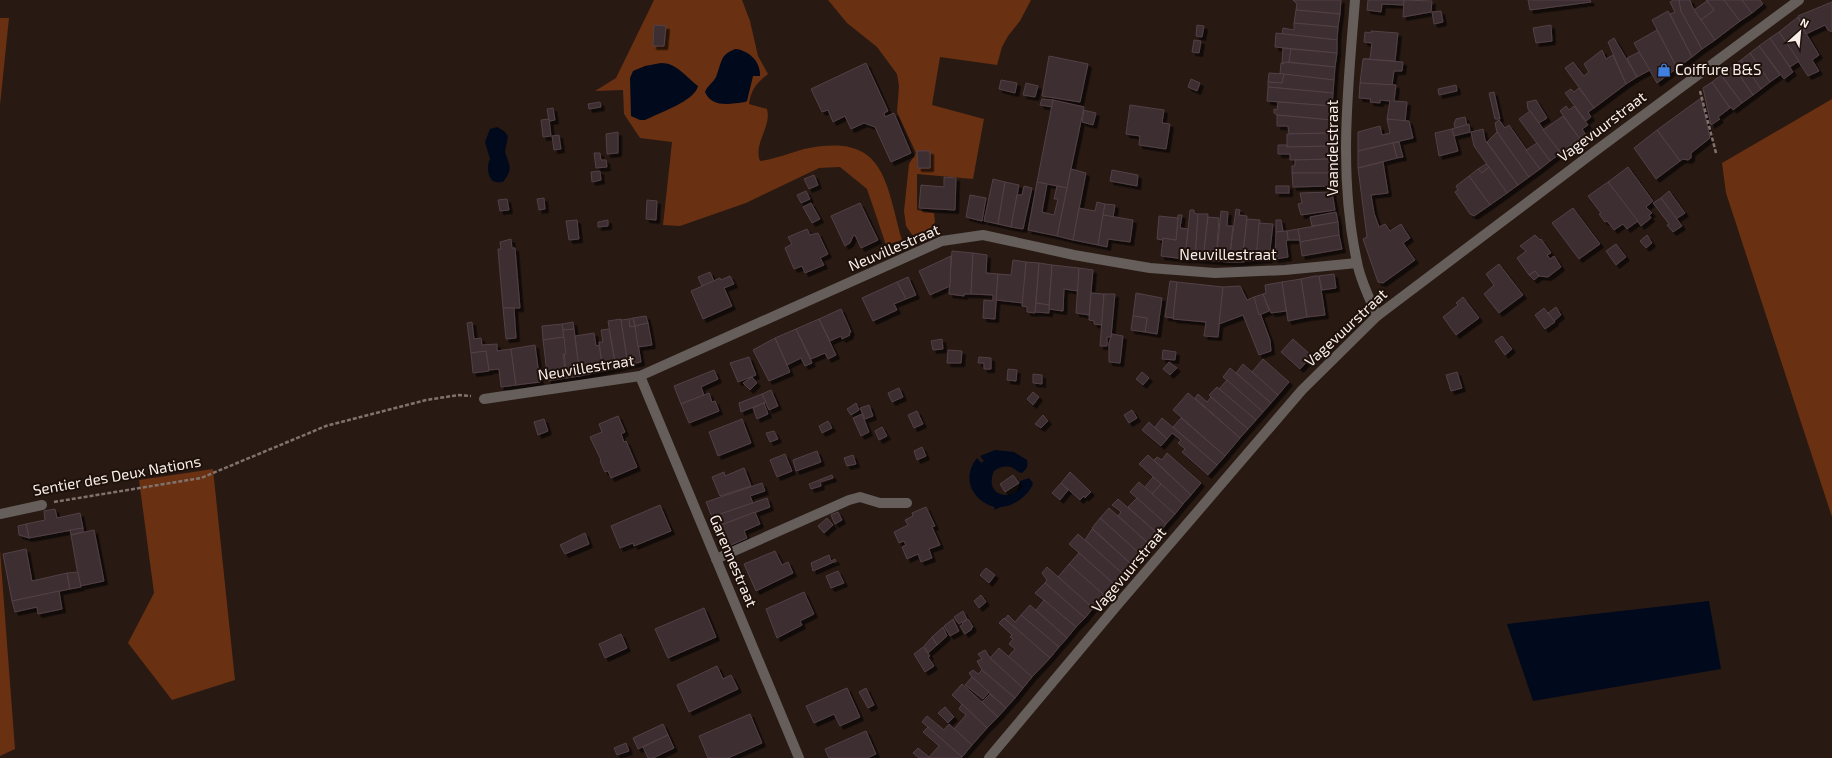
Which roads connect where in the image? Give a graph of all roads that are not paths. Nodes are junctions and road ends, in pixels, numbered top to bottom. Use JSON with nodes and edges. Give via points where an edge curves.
{"nodes":[{"id":1,"x":1355,"y":0,"type":"edge"},
{"id":2,"x":1799,"y":0,"type":"edge"},
{"id":3,"x":1357,"y":263,"type":"junction"},
{"id":4,"x":1377,"y":316,"type":"junction"},
{"id":5,"x":640,"y":376,"type":"junction"},
{"id":6,"x":484,"y":399,"type":"road end"},
{"id":7,"x":907,"y":503,"type":"dead end"},
{"id":8,"x":42,"y":505,"type":"road end"},
{"id":9,"x":0,"y":514,"type":"edge"},
{"id":10,"x":716,"y":559,"type":"junction"},
{"id":11,"x":799,"y":758,"type":"edge"},
{"id":12,"x":989,"y":758,"type":"edge"}],
"edges":[{"from":1,"to":3,"type":"street","name":"Vaandelstraat","via":[[1346,143],[1346,184]]},
{"from":2,"to":4,"type":"street","name":"Vagevuurstraat"},
{"from":3,"to":4,"type":"street","name":"Vaandelstraat"},
{"from":3,"to":5,"type":"street","name":"Neuvillestraat","via":[[1215,273],[1142,266],[1074,255],[983,235],[964,237],[942,241]]},
{"from":4,"to":12,"type":"street","name":"Vagevuurstraat","via":[[1302,390]]},
{"from":5,"to":6,"type":"street","name":"Neuvillestraat"},
{"from":5,"to":10,"type":"street","name":"Garennestraat"},
{"from":7,"to":10,"type":"street","via":[[880,503],[860,497],[849,500]]},
{"from":8,"to":9,"type":"street","name":"Sentier des Deux Nations"},
{"from":10,"to":11,"type":"street","name":"Garennestraat"}]}
